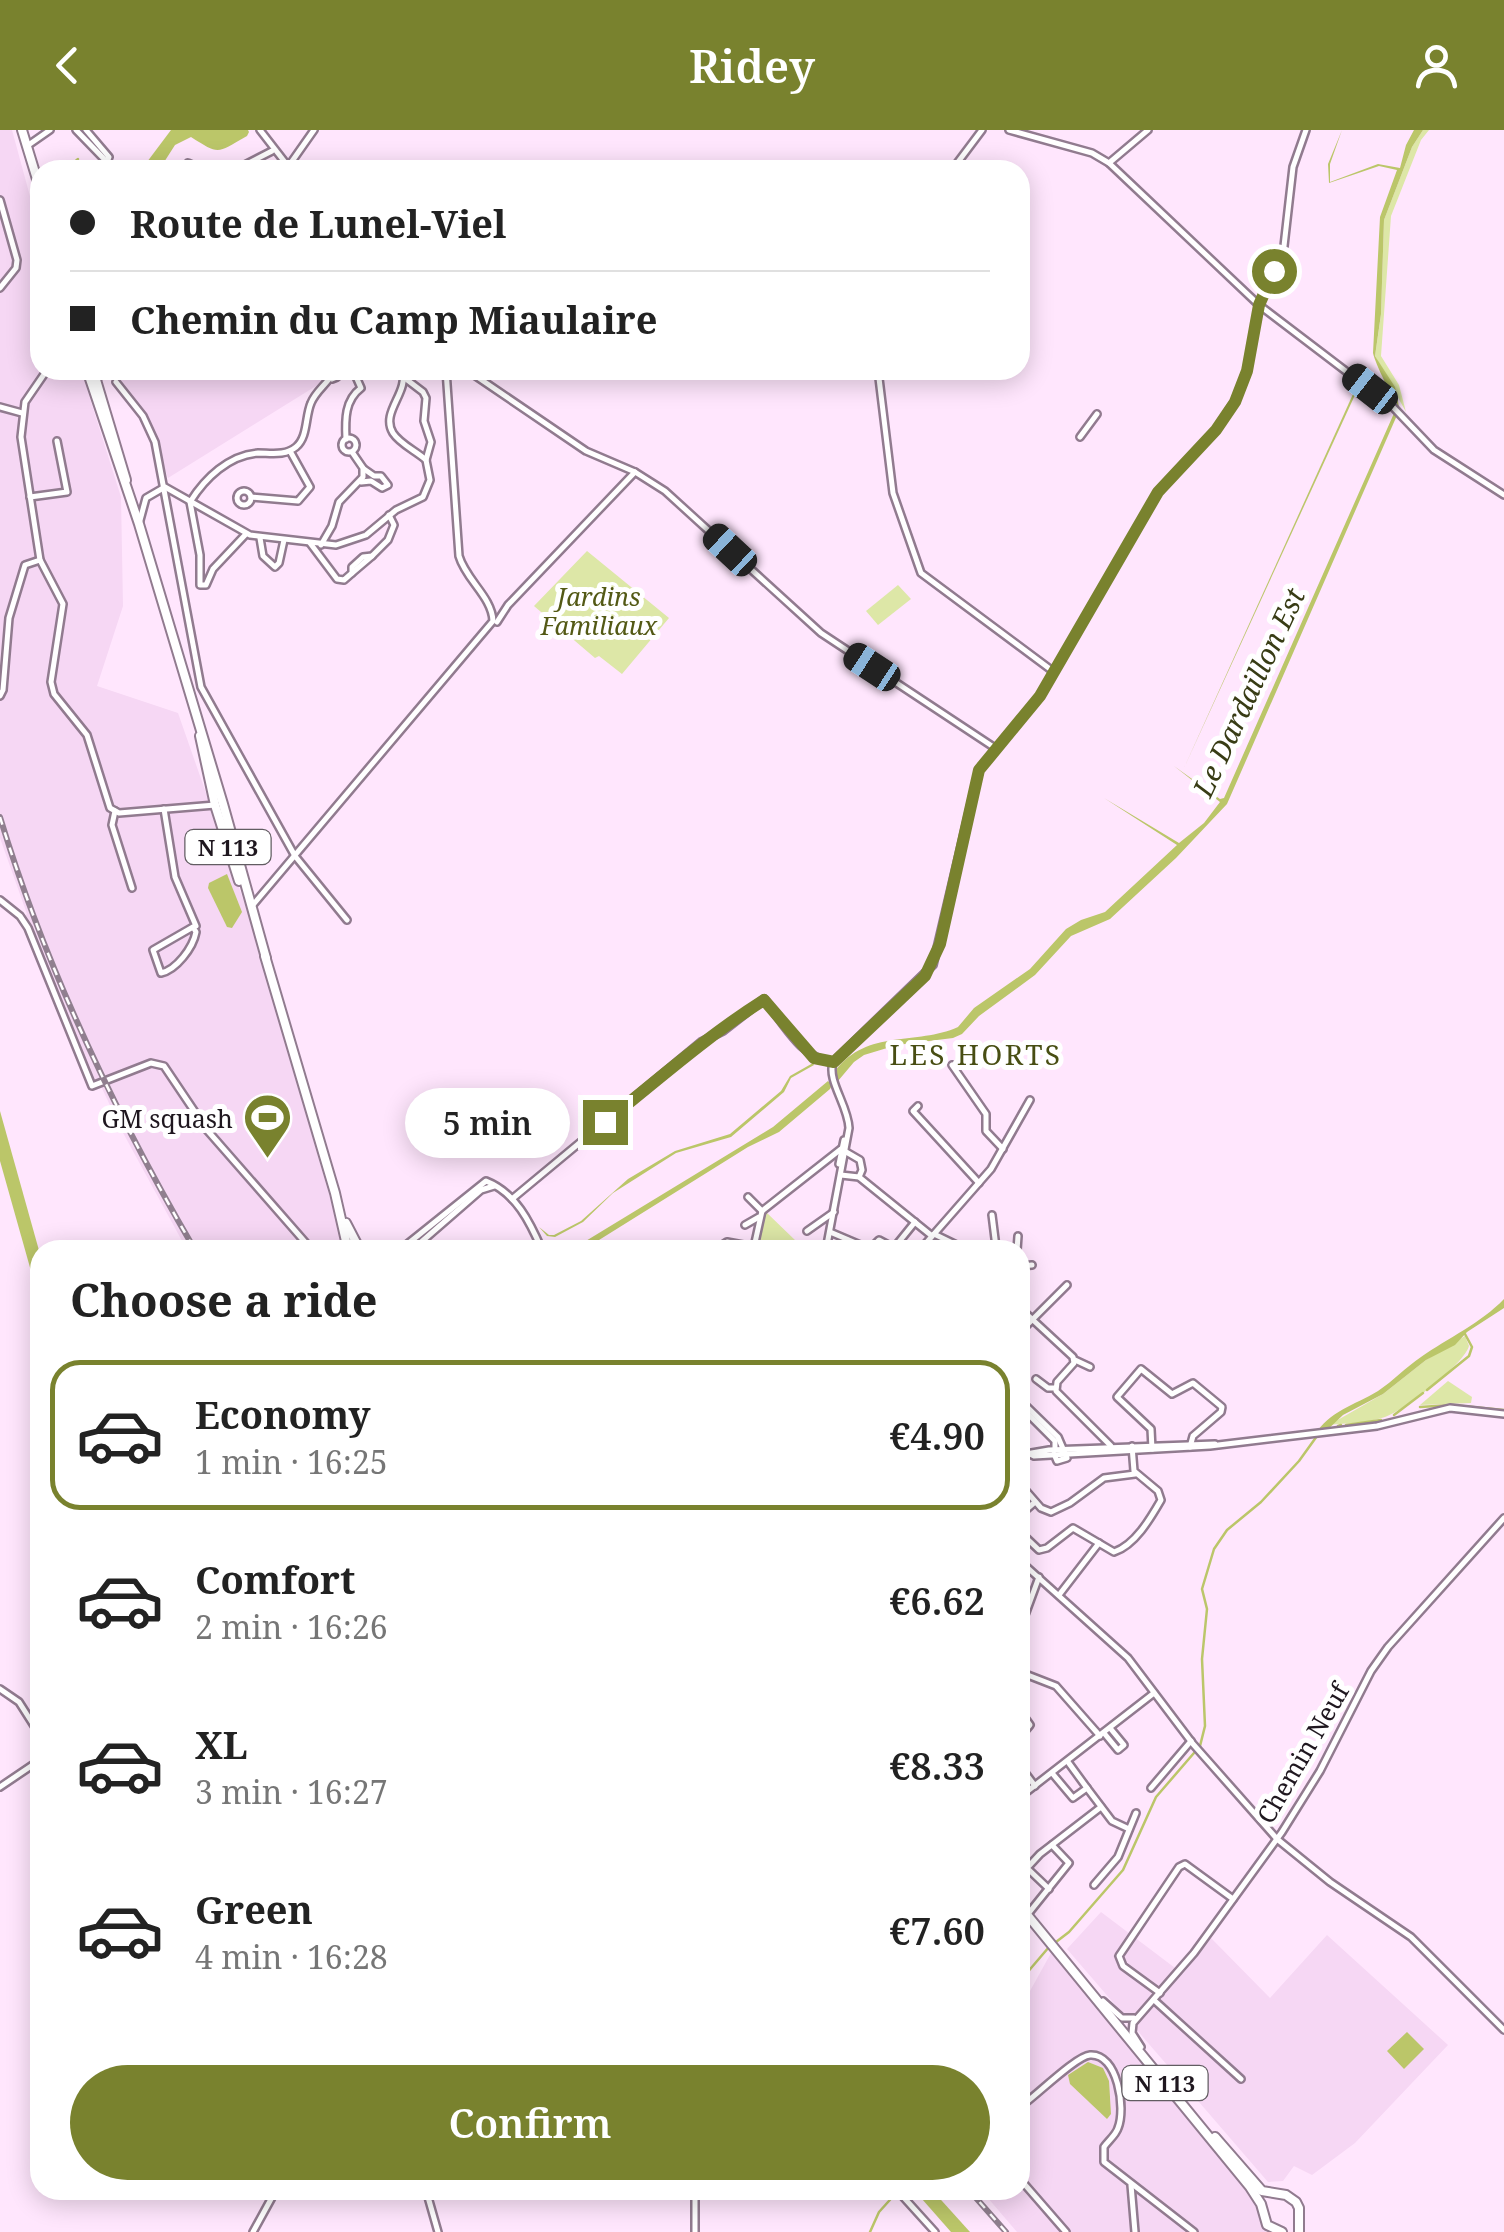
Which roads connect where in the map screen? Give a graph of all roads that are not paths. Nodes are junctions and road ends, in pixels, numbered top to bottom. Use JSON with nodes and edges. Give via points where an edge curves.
{"nodes":[{"id":1,"x":22,"y":130,"type":"edge"},
{"id":2,"x":50,"y":130,"type":"edge"},
{"id":3,"x":76,"y":130,"type":"edge"},
{"id":4,"x":86,"y":130,"type":"edge"},
{"id":5,"x":260,"y":130,"type":"edge"},
{"id":6,"x":314,"y":130,"type":"edge"},
{"id":7,"x":982,"y":130,"type":"edge"},
{"id":8,"x":1008,"y":130,"type":"edge"},
{"id":9,"x":1148,"y":130,"type":"edge"},
{"id":10,"x":1306,"y":130,"type":"edge"},
{"id":11,"x":27,"y":146,"type":"junction"},
{"id":12,"x":272,"y":150,"type":"junction"},
{"id":13,"x":31,"y":160,"type":"edge"},
{"id":14,"x":254,"y":160,"type":"edge"},
{"id":15,"x":282,"y":160,"type":"edge"},
{"id":16,"x":295,"y":160,"type":"edge"},
{"id":17,"x":960,"y":160,"type":"edge"},
{"id":18,"x":1109,"y":163,"type":"junction"},
{"id":19,"x":0,"y":200,"type":"edge"},
{"id":20,"x":0,"y":288,"type":"edge"},
{"id":21,"x":1259,"y":305,"type":"junction"},
{"id":22,"x":39,"y":380,"type":"edge"},
{"id":23,"x":90,"y":380,"type":"edge"},
{"id":24,"x":96,"y":380,"type":"edge"},
{"id":25,"x":321,"y":380,"type":"edge"},
{"id":26,"x":357,"y":380,"type":"edge"},
{"id":27,"x":404,"y":380,"type":"edge"},
{"id":28,"x":408,"y":380,"type":"edge"},
{"id":29,"x":447,"y":380,"type":"edge"},
{"id":30,"x":482,"y":380,"type":"edge"},
{"id":31,"x":879,"y":380,"type":"edge"},
{"id":32,"x":116,"y":382,"type":"dead end"},
{"id":33,"x":0,"y":407,"type":"edge"},
{"id":34,"x":22,"y":413,"type":"junction"},
{"id":35,"x":1097,"y":414,"type":"dead end"},
{"id":36,"x":1080,"y":437,"type":"dead end"},
{"id":37,"x":57,"y":441,"type":"dead end"},
{"id":38,"x":290,"y":450,"type":"junction"},
{"id":39,"x":426,"y":460,"type":"junction"},
{"id":40,"x":363,"y":468,"type":"junction"},
{"id":41,"x":635,"y":472,"type":"junction"},
{"id":42,"x":361,"y":482,"type":"junction"},
{"id":43,"x":126,"y":484,"type":"junction"},
{"id":44,"x":164,"y":487,"type":"junction"},
{"id":45,"x":1504,"y":495,"type":"edge"},
{"id":46,"x":30,"y":497,"type":"junction"},
{"id":47,"x":251,"y":497,"type":"dead end"},
{"id":48,"x":190,"y":502,"type":"junction"},
{"id":49,"x":389,"y":515,"type":"junction"},
{"id":50,"x":139,"y":524,"type":"junction"},
{"id":51,"x":246,"y":534,"type":"junction"},
{"id":52,"x":260,"y":538,"type":"junction"},
{"id":53,"x":284,"y":540,"type":"junction"},
{"id":54,"x":310,"y":543,"type":"junction"},
{"id":55,"x":320,"y":545,"type":"junction"},
{"id":56,"x":40,"y":560,"type":"junction"},
{"id":57,"x":495,"y":622,"type":"junction"},
{"id":58,"x":1054,"y":672,"type":"junction"},
{"id":59,"x":0,"y":696,"type":"edge"},
{"id":60,"x":994,"y":748,"type":"junction"},
{"id":61,"x":219,"y":804,"type":"junction"},
{"id":62,"x":164,"y":808,"type":"junction"},
{"id":63,"x":115,"y":811,"type":"junction"},
{"id":64,"x":296,"y":856,"type":"junction"},
{"id":65,"x":132,"y":888,"type":"dead end"},
{"id":66,"x":0,"y":900,"type":"edge"},
{"id":67,"x":252,"y":906,"type":"junction"},
{"id":68,"x":347,"y":920,"type":"dead end"},
{"id":69,"x":193,"y":927,"type":"junction"},
{"id":70,"x":266,"y":958,"type":"junction"},
{"id":71,"x":834,"y":1062,"type":"junction"},
{"id":72,"x":952,"y":1064,"type":"dead end"},
{"id":73,"x":1030,"y":1100,"type":"dead end"},
{"id":74,"x":918,"y":1106,"type":"dead end"},
{"id":75,"x":1003,"y":1148,"type":"junction"},
{"id":76,"x":843,"y":1150,"type":"junction"},
{"id":77,"x":839,"y":1174,"type":"junction"},
{"id":78,"x":859,"y":1176,"type":"junction"},
{"id":79,"x":979,"y":1183,"type":"junction"},
{"id":80,"x":497,"y":1186,"type":"junction"},
{"id":81,"x":335,"y":1193,"type":"junction"},
{"id":82,"x":748,"y":1197,"type":"dead end"},
{"id":83,"x":512,"y":1199,"type":"junction"},
{"id":84,"x":832,"y":1212,"type":"junction"},
{"id":85,"x":761,"y":1214,"type":"junction"},
{"id":86,"x":992,"y":1215,"type":"dead end"},
{"id":87,"x":915,"y":1222,"type":"junction"},
{"id":88,"x":745,"y":1225,"type":"dead end"},
{"id":89,"x":806,"y":1230,"type":"dead end"},
{"id":90,"x":830,"y":1232,"type":"junction"},
{"id":91,"x":933,"y":1235,"type":"junction"},
{"id":92,"x":1018,"y":1236,"type":"dead end"},
{"id":93,"x":303,"y":1240,"type":"edge"},
{"id":94,"x":346,"y":1240,"type":"edge"},
{"id":95,"x":356,"y":1240,"type":"edge"},
{"id":96,"x":417,"y":1240,"type":"edge"},
{"id":97,"x":424,"y":1240,"type":"edge"},
{"id":98,"x":538,"y":1240,"type":"edge"},
{"id":99,"x":756,"y":1240,"type":"edge"},
{"id":100,"x":826,"y":1240,"type":"edge"},
{"id":101,"x":827,"y":1240,"type":"edge"},
{"id":102,"x":849,"y":1240,"type":"edge"},
{"id":103,"x":900,"y":1240,"type":"edge"},
{"id":104,"x":929,"y":1240,"type":"edge"},
{"id":105,"x":942,"y":1240,"type":"edge"},
{"id":106,"x":995,"y":1240,"type":"edge"},
{"id":107,"x":1018,"y":1240,"type":"edge"},
{"id":108,"x":1067,"y":1285,"type":"dead end"},
{"id":109,"x":1032,"y":1319,"type":"joint"},
{"id":110,"x":1074,"y":1360,"type":"junction"},
{"id":111,"x":1090,"y":1366,"type":"dead end"},
{"id":112,"x":1036,"y":1380,"type":"dead end"},
{"id":113,"x":1056,"y":1388,"type":"junction"},
{"id":114,"x":1030,"y":1412,"type":"edge"},
{"id":115,"x":1030,"y":1414,"type":"edge"},
{"id":116,"x":1504,"y":1414,"type":"edge"},
{"id":117,"x":1190,"y":1445,"type":"junction"},
{"id":118,"x":1152,"y":1447,"type":"junction"},
{"id":119,"x":1132,"y":1448,"type":"junction"},
{"id":120,"x":1112,"y":1449,"type":"junction"},
{"id":121,"x":1066,"y":1451,"type":"junction"},
{"id":122,"x":1055,"y":1452,"type":"junction"},
{"id":123,"x":1030,"y":1454,"type":"edge"},
{"id":124,"x":1136,"y":1474,"type":"junction"},
{"id":125,"x":1030,"y":1497,"type":"edge"},
{"id":126,"x":1034,"y":1502,"type":"junction"},
{"id":127,"x":1030,"y":1506,"type":"edge"},
{"id":128,"x":1504,"y":1518,"type":"edge"},
{"id":129,"x":1030,"y":1543,"type":"edge"},
{"id":130,"x":1099,"y":1543,"type":"junction"},
{"id":131,"x":1030,"y":1570,"type":"edge"},
{"id":132,"x":1038,"y":1577,"type":"junction"},
{"id":133,"x":1057,"y":1594,"type":"junction"},
{"id":134,"x":1030,"y":1600,"type":"edge"},
{"id":135,"x":1030,"y":1676,"type":"edge"},
{"id":136,"x":0,"y":1690,"type":"edge"},
{"id":137,"x":1154,"y":1693,"type":"junction"},
{"id":138,"x":30,"y":1720,"type":"edge"},
{"id":139,"x":1104,"y":1732,"type":"junction"},
{"id":140,"x":1192,"y":1743,"type":"junction"},
{"id":141,"x":1068,"y":1762,"type":"junction"},
{"id":142,"x":30,"y":1767,"type":"edge"},
{"id":143,"x":1052,"y":1773,"type":"junction"},
{"id":144,"x":1030,"y":1780,"type":"edge"},
{"id":145,"x":1035,"y":1786,"type":"junction"},
{"id":146,"x":0,"y":1787,"type":"edge"},
{"id":147,"x":1087,"y":1788,"type":"junction"},
{"id":148,"x":1151,"y":1788,"type":"dead end"},
{"id":149,"x":1030,"y":1790,"type":"edge"},
{"id":150,"x":1102,"y":1807,"type":"junction"},
{"id":151,"x":1136,"y":1813,"type":"dead end"},
{"id":152,"x":1129,"y":1829,"type":"junction"},
{"id":153,"x":1277,"y":1838,"type":"junction"},
{"id":154,"x":1051,"y":1844,"type":"junction"},
{"id":155,"x":1030,"y":1865,"type":"edge"},
{"id":156,"x":1030,"y":1871,"type":"edge"},
{"id":157,"x":1094,"y":1885,"type":"dead end"},
{"id":158,"x":1050,"y":1889,"type":"junction"},
{"id":159,"x":1233,"y":1899,"type":"junction"},
{"id":160,"x":1030,"y":1912,"type":"edge"},
{"id":161,"x":1030,"y":1916,"type":"edge"},
{"id":162,"x":1060,"y":1953,"type":"junction"},
{"id":163,"x":1160,"y":1992,"type":"junction"},
{"id":164,"x":1154,"y":2000,"type":"junction"},
{"id":165,"x":1103,"y":2001,"type":"junction"},
{"id":166,"x":1141,"y":2014,"type":"junction"},
{"id":167,"x":1504,"y":2030,"type":"edge"},
{"id":168,"x":1141,"y":2047,"type":"junction"},
{"id":169,"x":1241,"y":2079,"type":"dead end"},
{"id":170,"x":1030,"y":2098,"type":"edge"},
{"id":171,"x":1130,"y":2183,"type":"junction"},
{"id":172,"x":1030,"y":2190,"type":"edge"},
{"id":173,"x":1146,"y":2195,"type":"junction"},
{"id":174,"x":1277,"y":2196,"type":"junction"},
{"id":175,"x":271,"y":2200,"type":"edge"},
{"id":176,"x":429,"y":2200,"type":"edge"},
{"id":177,"x":695,"y":2200,"type":"edge"},
{"id":178,"x":906,"y":2200,"type":"edge"},
{"id":179,"x":1132,"y":2203,"type":"junction"},
{"id":180,"x":1266,"y":2221,"type":"junction"},
{"id":181,"x":1298,"y":2228,"type":"edge"},
{"id":182,"x":253,"y":2232,"type":"edge"},
{"id":183,"x":438,"y":2232,"type":"edge"},
{"id":184,"x":695,"y":2232,"type":"edge"},
{"id":185,"x":935,"y":2232,"type":"edge"},
{"id":186,"x":1066,"y":2232,"type":"edge"},
{"id":187,"x":1135,"y":2232,"type":"edge"},
{"id":188,"x":1194,"y":2232,"type":"edge"},
{"id":189,"x":1282,"y":2232,"type":"edge"}],
"edges":[{"from":1,"to":11,"type":"main road"},
{"from":2,"to":11,"type":"street"},
{"from":3,"to":4,"type":"street","via":[[94,145]]},
{"from":5,"to":12,"type":"street"},
{"from":6,"to":16,"type":"street"},
{"from":7,"to":17,"type":"street"},
{"from":8,"to":18,"type":"street"},
{"from":9,"to":18,"type":"street"},
{"from":10,"to":21,"type":"street","via":[[1292,168],[1284,246]]},
{"from":11,"to":13,"type":"main road"},
{"from":12,"to":14,"type":"street"},
{"from":12,"to":15,"type":"street"},
{"from":18,"to":21,"type":"street"},
{"from":19,"to":20,"type":"street","via":[[18,260]]},
{"from":21,"to":45,"type":"street","via":[[1394,407],[1434,450]]},
{"from":21,"to":58,"type":"street","via":[[1235,402],[1158,492]]},
{"from":22,"to":34,"type":"street"},
{"from":23,"to":43,"type":"main road","number":"N 113"},
{"from":24,"to":43,"type":"main road","number":"N 113"},
{"from":25,"to":38,"type":"street","via":[[304,436]]},
{"from":26,"to":40,"type":"street","via":[[361,388],[348,404],[342,448]]},
{"from":27,"to":39,"type":"street","via":[[390,427]]},
{"from":28,"to":39,"type":"street","via":[[426,398]]},
{"from":29,"to":57,"type":"street","via":[[459,556]]},
{"from":30,"to":41,"type":"street","via":[[586,451]]},
{"from":31,"to":58,"type":"street","via":[[893,493],[921,572]]},
{"from":32,"to":44,"type":"street","via":[[149,427]]},
{"from":33,"to":34,"type":"street"},
{"from":34,"to":46,"type":"street"},
{"from":35,"to":36,"type":"street"},
{"from":37,"to":46,"type":"street","via":[[67,492]]},
{"from":38,"to":47,"type":"street","via":[[310,487],[298,501]]},
{"from":38,"to":48,"type":"street","via":[[231,461]]},
{"from":39,"to":49,"type":"street","via":[[427,491]]},
{"from":40,"to":42,"type":"street"},
{"from":40,"to":42,"type":"street","via":[[388,485]]},
{"from":41,"to":57,"type":"street"},
{"from":41,"to":60,"type":"street","via":[[665,491],[822,634]]},
{"from":42,"to":55,"type":"street","via":[[339,502]]},
{"from":43,"to":50,"type":"main road","number":"N 113"},
{"from":44,"to":48,"type":"street"},
{"from":44,"to":50,"type":"street","via":[[146,498]]},
{"from":44,"to":64,"type":"street","via":[[196,676]]},
{"from":46,"to":56,"type":"street"},
{"from":48,"to":51,"type":"street"},
{"from":48,"to":51,"type":"street","via":[[202,586]]},
{"from":49,"to":54,"type":"street","via":[[394,525],[388,540],[344,580]]},
{"from":49,"to":55,"type":"street","via":[[360,538]]},
{"from":50,"to":61,"type":"main road","number":"N 113"},
{"from":51,"to":52,"type":"street"},
{"from":52,"to":53,"type":"street"},
{"from":52,"to":53,"type":"street","via":[[263,556],[274,567]]},
{"from":53,"to":54,"type":"street"},
{"from":54,"to":55,"type":"street"},
{"from":56,"to":59,"type":"street","via":[[25,565],[9,618]]},
{"from":56,"to":63,"type":"street","via":[[63,604],[53,691],[86,735],[105,800]]},
{"from":57,"to":64,"type":"street"},
{"from":58,"to":60,"type":"street"},
{"from":60,"to":71,"type":"street","via":[[974,785],[933,964]]},
{"from":61,"to":62,"type":"street"},
{"from":61,"to":67,"type":"main road","number":"N 113"},
{"from":61,"to":70,"type":"main road","number":"N 113"},
{"from":62,"to":63,"type":"street"},
{"from":62,"to":69,"type":"street","via":[[175,876]]},
{"from":63,"to":65,"type":"street","via":[[112,825]]},
{"from":64,"to":67,"type":"street"},
{"from":64,"to":68,"type":"street"},
{"from":66,"to":93,"type":"street","via":[[28,928],[92,1086],[152,1063],[164,1066],[207,1130]]},
{"from":67,"to":70,"type":"main road","number":"N 113"},
{"from":69,"to":69,"type":"street","via":[[153,950],[161,973],[192,945]]},
{"from":70,"to":81,"type":"main road","number":"N 113"},
{"from":71,"to":76,"type":"street","via":[[831,1076],[848,1128]]},
{"from":71,"to":83,"type":"street","via":[[814,1058],[764,1000],[701,1042]]},
{"from":72,"to":75,"type":"street","via":[[986,1114],[986,1131]]},
{"from":73,"to":75,"type":"street"},
{"from":74,"to":79,"type":"street","via":[[913,1111]]},
{"from":75,"to":79,"type":"street"},
{"from":76,"to":77,"type":"street"},
{"from":76,"to":78,"type":"street","via":[[862,1163]]},
{"from":76,"to":85,"type":"street"},
{"from":77,"to":78,"type":"street"},
{"from":77,"to":84,"type":"street"},
{"from":78,"to":87,"type":"street"},
{"from":79,"to":91,"type":"street"},
{"from":80,"to":83,"type":"street"},
{"from":80,"to":96,"type":"street","via":[[483,1182]]},
{"from":80,"to":97,"type":"street","via":[[481,1190]]},
{"from":81,"to":94,"type":"main road","number":"N 113"},
{"from":81,"to":95,"type":"main road","number":"N 113"},
{"from":82,"to":85,"type":"street"},
{"from":83,"to":98,"type":"street"},
{"from":84,"to":89,"type":"street"},
{"from":84,"to":90,"type":"street"},
{"from":84,"to":100,"type":"street"},
{"from":85,"to":88,"type":"street"},
{"from":85,"to":99,"type":"street"},
{"from":86,"to":106,"type":"street"},
{"from":87,"to":91,"type":"street"},
{"from":87,"to":103,"type":"street"},
{"from":90,"to":101,"type":"street"},
{"from":90,"to":102,"type":"street"},
{"from":91,"to":104,"type":"street"},
{"from":91,"to":105,"type":"street"},
{"from":92,"to":107,"type":"street"},
{"from":108,"to":109,"type":"street"},
{"from":109,"to":110,"type":"street"},
{"from":110,"to":111,"type":"street"},
{"from":110,"to":113,"type":"street"},
{"from":112,"to":113,"type":"street"},
{"from":113,"to":120,"type":"street"},
{"from":114,"to":121,"type":"street"},
{"from":115,"to":122,"type":"street","via":[[1054,1441]]},
{"from":116,"to":117,"type":"street","via":[[1450,1408],[1376,1426]]},
{"from":117,"to":118,"type":"street"},
{"from":117,"to":118,"type":"street","via":[[1222,1410],[1220,1404],[1190,1383],[1172,1394],[1146,1370],[1137,1371],[1117,1397],[1151,1429]]},
{"from":118,"to":119,"type":"street"},
{"from":119,"to":120,"type":"street"},
{"from":119,"to":124,"type":"street"},
{"from":120,"to":121,"type":"street"},
{"from":121,"to":122,"type":"street"},
{"from":121,"to":122,"type":"street","via":[[1058,1461]]},
{"from":122,"to":123,"type":"street"},
{"from":124,"to":126,"type":"street","via":[[1104,1478],[1056,1512]]},
{"from":124,"to":130,"type":"street","via":[[1158,1491],[1160,1503],[1119,1552]]},
{"from":125,"to":126,"type":"street"},
{"from":126,"to":127,"type":"street"},
{"from":128,"to":153,"type":"street","name":"Chemin Neuf","via":[[1379,1660]]},
{"from":129,"to":130,"type":"street","via":[[1044,1550],[1073,1528]]},
{"from":130,"to":133,"type":"street"},
{"from":131,"to":132,"type":"street"},
{"from":132,"to":133,"type":"street"},
{"from":132,"to":134,"type":"street"},
{"from":133,"to":137,"type":"street","via":[[1128,1658]]},
{"from":135,"to":139,"type":"street","via":[[1056,1686]]},
{"from":136,"to":138,"type":"street"},
{"from":137,"to":139,"type":"street"},
{"from":137,"to":140,"type":"street"},
{"from":139,"to":141,"type":"street"},
{"from":140,"to":148,"type":"street"},
{"from":140,"to":153,"type":"street"},
{"from":141,"to":143,"type":"street"},
{"from":141,"to":147,"type":"street"},
{"from":142,"to":146,"type":"street"},
{"from":143,"to":145,"type":"street"},
{"from":143,"to":147,"type":"street","via":[[1073,1798]]},
{"from":144,"to":145,"type":"street"},
{"from":145,"to":149,"type":"street"},
{"from":147,"to":150,"type":"street"},
{"from":150,"to":152,"type":"street"},
{"from":150,"to":154,"type":"street"},
{"from":151,"to":152,"type":"street"},
{"from":152,"to":157,"type":"street","via":[[1118,1857]]},
{"from":153,"to":159,"type":"street","name":"Chemin Neuf"},
{"from":153,"to":167,"type":"street","via":[[1411,1937]]},
{"from":154,"to":155,"type":"street"},
{"from":154,"to":158,"type":"street","via":[[1070,1861]]},
{"from":156,"to":158,"type":"street"},
{"from":158,"to":160,"type":"street"},
{"from":159,"to":163,"type":"street","name":"Chemin Neuf"},
{"from":159,"to":163,"type":"street","via":[[1196,1870],[1180,1867],[1119,1956]]},
{"from":161,"to":162,"type":"main road","number":"N 113"},
{"from":162,"to":165,"type":"main road","number":"N 113"},
{"from":162,"to":180,"type":"main road","number":"N 113","via":[[1250,2187]]},
{"from":163,"to":164,"type":"street","name":"Chemin Neuf"},
{"from":164,"to":166,"type":"street","name":"Chemin Neuf"},
{"from":164,"to":169,"type":"street"},
{"from":165,"to":166,"type":"street","via":[[1122,2018]]},
{"from":165,"to":168,"type":"main road","number":"N 113"},
{"from":166,"to":168,"type":"street","via":[[1132,2029]]},
{"from":168,"to":174,"type":"main road","number":"N 113","via":[[1258,2187]]},
{"from":170,"to":171,"type":"street","via":[[1080,2058],[1106,2060],[1116,2074],[1120,2121],[1102,2158]]},
{"from":171,"to":173,"type":"street"},
{"from":171,"to":179,"type":"street"},
{"from":172,"to":186,"type":"street"},
{"from":173,"to":179,"type":"street"},
{"from":173,"to":188,"type":"street"},
{"from":174,"to":180,"type":"main road","via":[[1268,2202]]},
{"from":174,"to":181,"type":"main road","via":[[1296,2202]]},
{"from":175,"to":182,"type":"street"},
{"from":176,"to":183,"type":"street"},
{"from":177,"to":184,"type":"street"},
{"from":178,"to":185,"type":"street"},
{"from":179,"to":187,"type":"street"},
{"from":180,"to":189,"type":"main road"},
{"from":181,"to":189,"type":"main road"}]}
